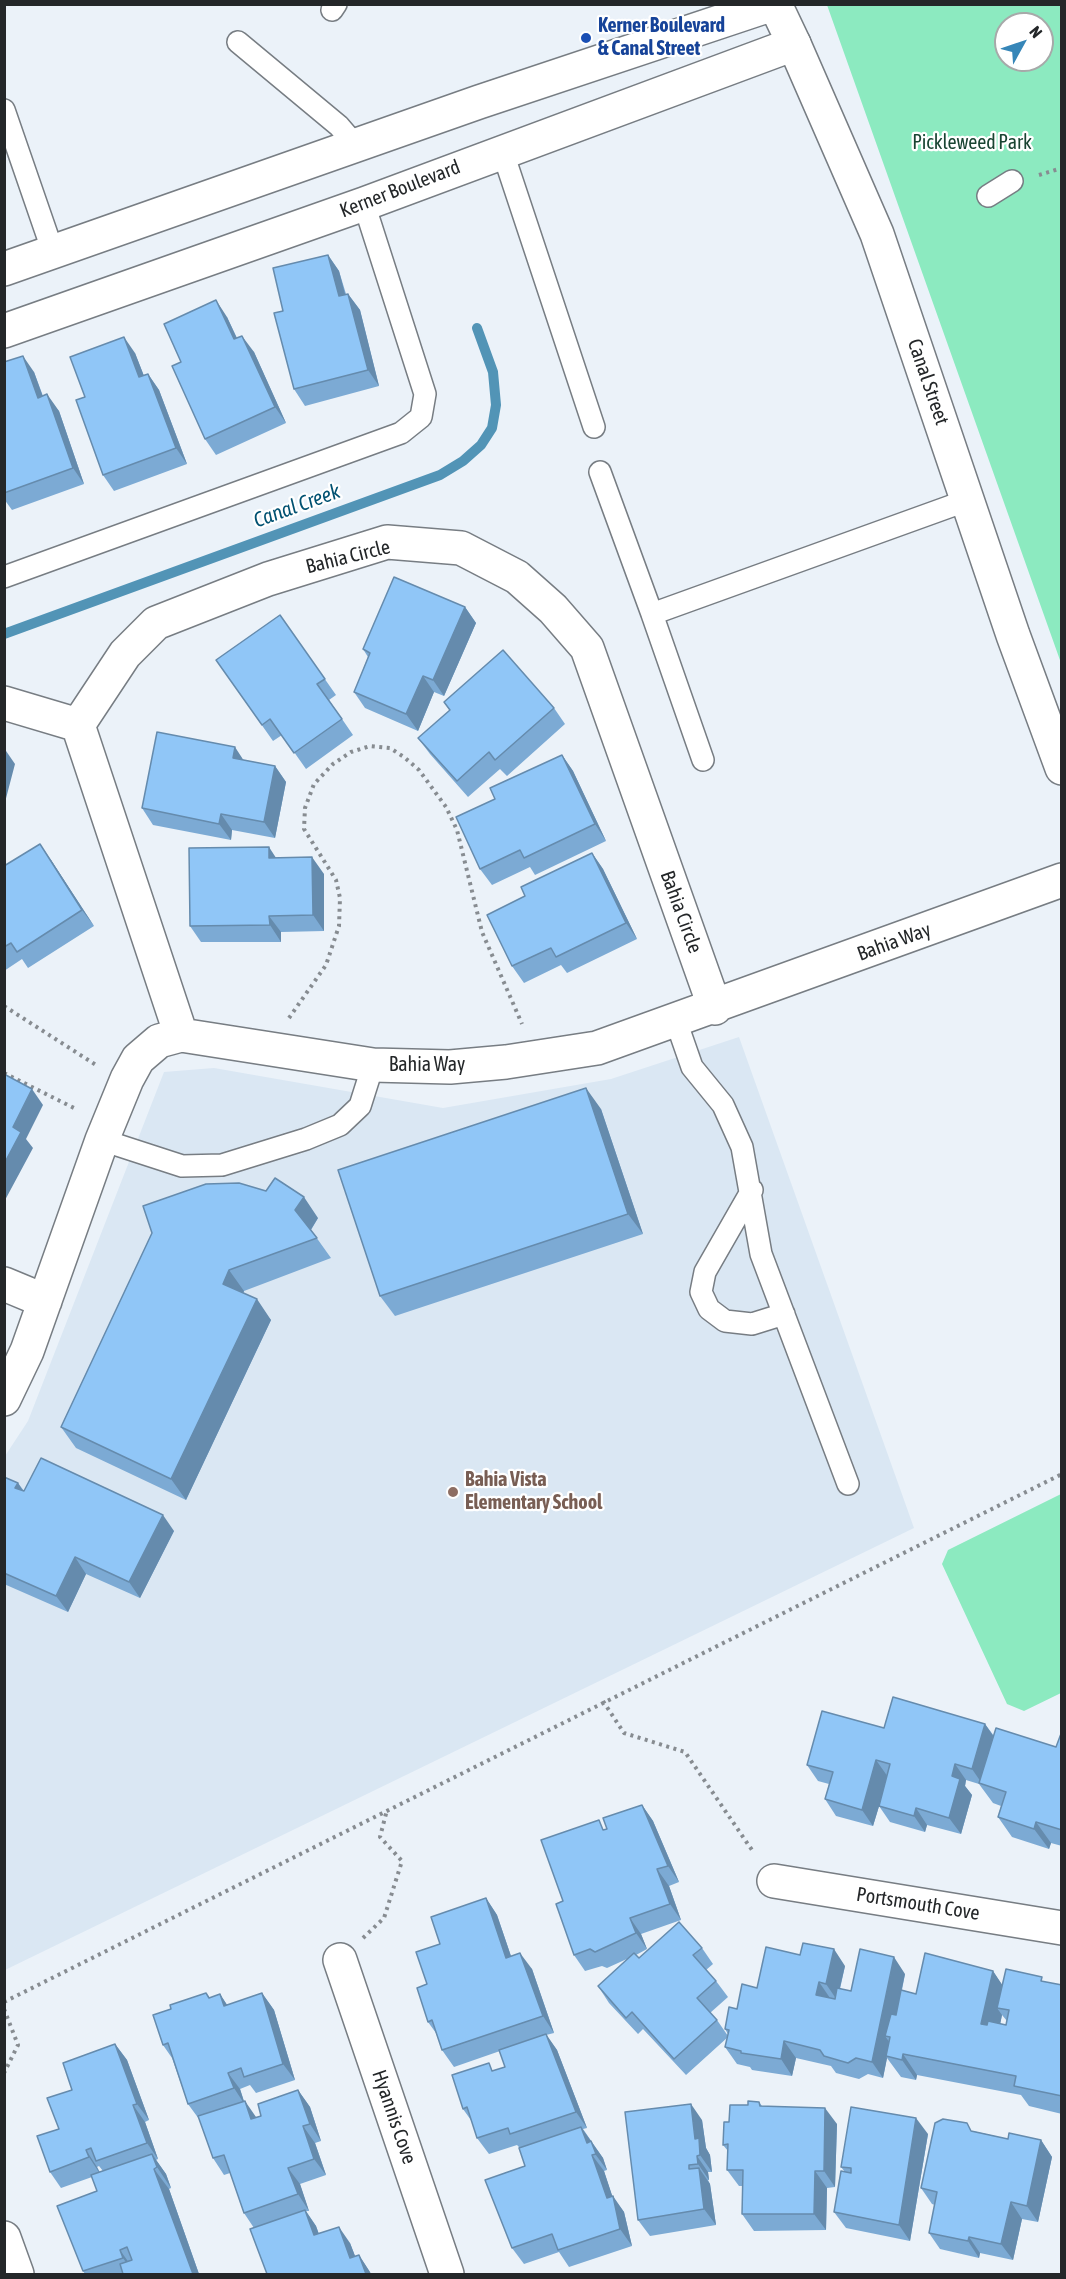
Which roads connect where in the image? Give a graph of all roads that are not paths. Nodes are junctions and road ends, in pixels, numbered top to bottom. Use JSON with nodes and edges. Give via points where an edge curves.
{"nodes":[{"id":1,"x":774,"y":4,"type":"edge"},
{"id":2,"x":238,"y":42,"type":"dead end"},
{"id":3,"x":794,"y":44,"type":"junction"},
{"id":4,"x":4,"y":110,"type":"edge"},
{"id":5,"x":357,"y":147,"type":"junction"},
{"id":6,"x":502,"y":150,"type":"junction"},
{"id":7,"x":1012,"y":181,"type":"dead end"},
{"id":8,"x":988,"y":196,"type":"dead end"},
{"id":9,"x":364,"y":204,"type":"junction"},
{"id":10,"x":53,"y":252,"type":"junction"},
{"id":11,"x":4,"y":269,"type":"edge"},
{"id":12,"x":4,"y":331,"type":"edge"},
{"id":13,"x":594,"y":427,"type":"dead end"},
{"id":14,"x":600,"y":472,"type":"dead end"},
{"id":15,"x":968,"y":500,"type":"junction"},
{"id":16,"x":4,"y":577,"type":"edge"},
{"id":17,"x":652,"y":614,"type":"junction"},
{"id":18,"x":4,"y":703,"type":"edge"},
{"id":19,"x":78,"y":725,"type":"junction"},
{"id":20,"x":703,"y":760,"type":"dead end"},
{"id":21,"x":1062,"y":768,"type":"edge"},
{"id":22,"x":1062,"y":880,"type":"edge"},
{"id":23,"x":715,"y":1008,"type":"junction"},
{"id":24,"x":676,"y":1021,"type":"junction"},
{"id":25,"x":181,"y":1035,"type":"junction"},
{"id":26,"x":374,"y":1065,"type":"junction"},
{"id":27,"x":105,"y":1132,"type":"junction"},
{"id":28,"x":752,"y":1190,"type":"junction"},
{"id":29,"x":4,"y":1284,"type":"edge"},
{"id":30,"x":45,"y":1301,"type":"junction"},
{"id":31,"x":784,"y":1314,"type":"junction"},
{"id":32,"x":4,"y":1399,"type":"edge"},
{"id":33,"x":848,"y":1484,"type":"dead end"},
{"id":34,"x":774,"y":1881,"type":"road end"},
{"id":35,"x":1062,"y":1928,"type":"edge"},
{"id":36,"x":340,"y":1960,"type":"road end"},
{"id":37,"x":4,"y":2238,"type":"edge"},
{"id":38,"x":16,"y":2274,"type":"edge"},
{"id":39,"x":447,"y":2274,"type":"edge"}],
"edges":[{"from":1,"to":3,"type":"street","name":"Canal Street"},
{"from":1,"to":5,"type":"street"},
{"from":2,"to":5,"type":"lane","via":[[339,126]]},
{"from":3,"to":6,"type":"street","name":"Kerner Boulevard"},
{"from":3,"to":15,"type":"street","name":"Canal Street","via":[[877,234]]},
{"from":4,"to":10,"type":"lane"},
{"from":5,"to":10,"type":"street"},
{"from":6,"to":9,"type":"street","name":"Kerner Boulevard"},
{"from":6,"to":13,"type":"lane"},
{"from":7,"to":8,"type":"lane"},
{"from":9,"to":12,"type":"street","name":"Kerner Boulevard"},
{"from":9,"to":16,"type":"lane","via":[[425,394],[421,417],[401,433]]},
{"from":10,"to":11,"type":"street"},
{"from":14,"to":17,"type":"lane"},
{"from":15,"to":17,"type":"lane"},
{"from":15,"to":21,"type":"street","name":"Canal Street"},
{"from":17,"to":20,"type":"lane"},
{"from":18,"to":19,"type":"street"},
{"from":19,"to":23,"type":"street","name":"Bahia Circle","via":[[125,654],[156,623],[268,579],[387,542],[460,548],[518,577],[587,648]]},
{"from":19,"to":25,"type":"street"},
{"from":22,"to":23,"type":"street","name":"Bahia Way"},
{"from":23,"to":24,"type":"street","name":"Bahia Way"},
{"from":24,"to":26,"type":"street","name":"Bahia Way","via":[[597,1048],[537,1057],[450,1067]]},
{"from":24,"to":28,"type":"lane","via":[[692,1067],[723,1106],[742,1147]]},
{"from":25,"to":26,"type":"street","name":"Bahia Way"},
{"from":25,"to":27,"type":"street","name":"Bahia Way","via":[[159,1041],[138,1059]]},
{"from":26,"to":27,"type":"lane","via":[[360,1106],[340,1125],[222,1165],[182,1166]]},
{"from":27,"to":30,"type":"street","name":"Bahia Way"},
{"from":28,"to":31,"type":"lane","via":[[761,1254]]},
{"from":28,"to":31,"type":"lane","via":[[705,1272],[701,1292],[709,1309],[725,1321],[752,1324]]},
{"from":29,"to":30,"type":"street"},
{"from":30,"to":32,"type":"street","name":"Bahia Way"},
{"from":31,"to":33,"type":"lane"},
{"from":34,"to":35,"type":"street","name":"Portsmouth Cove"},
{"from":36,"to":39,"type":"street","name":"Hyannis Cove"},
{"from":37,"to":38,"type":"street"}]}
